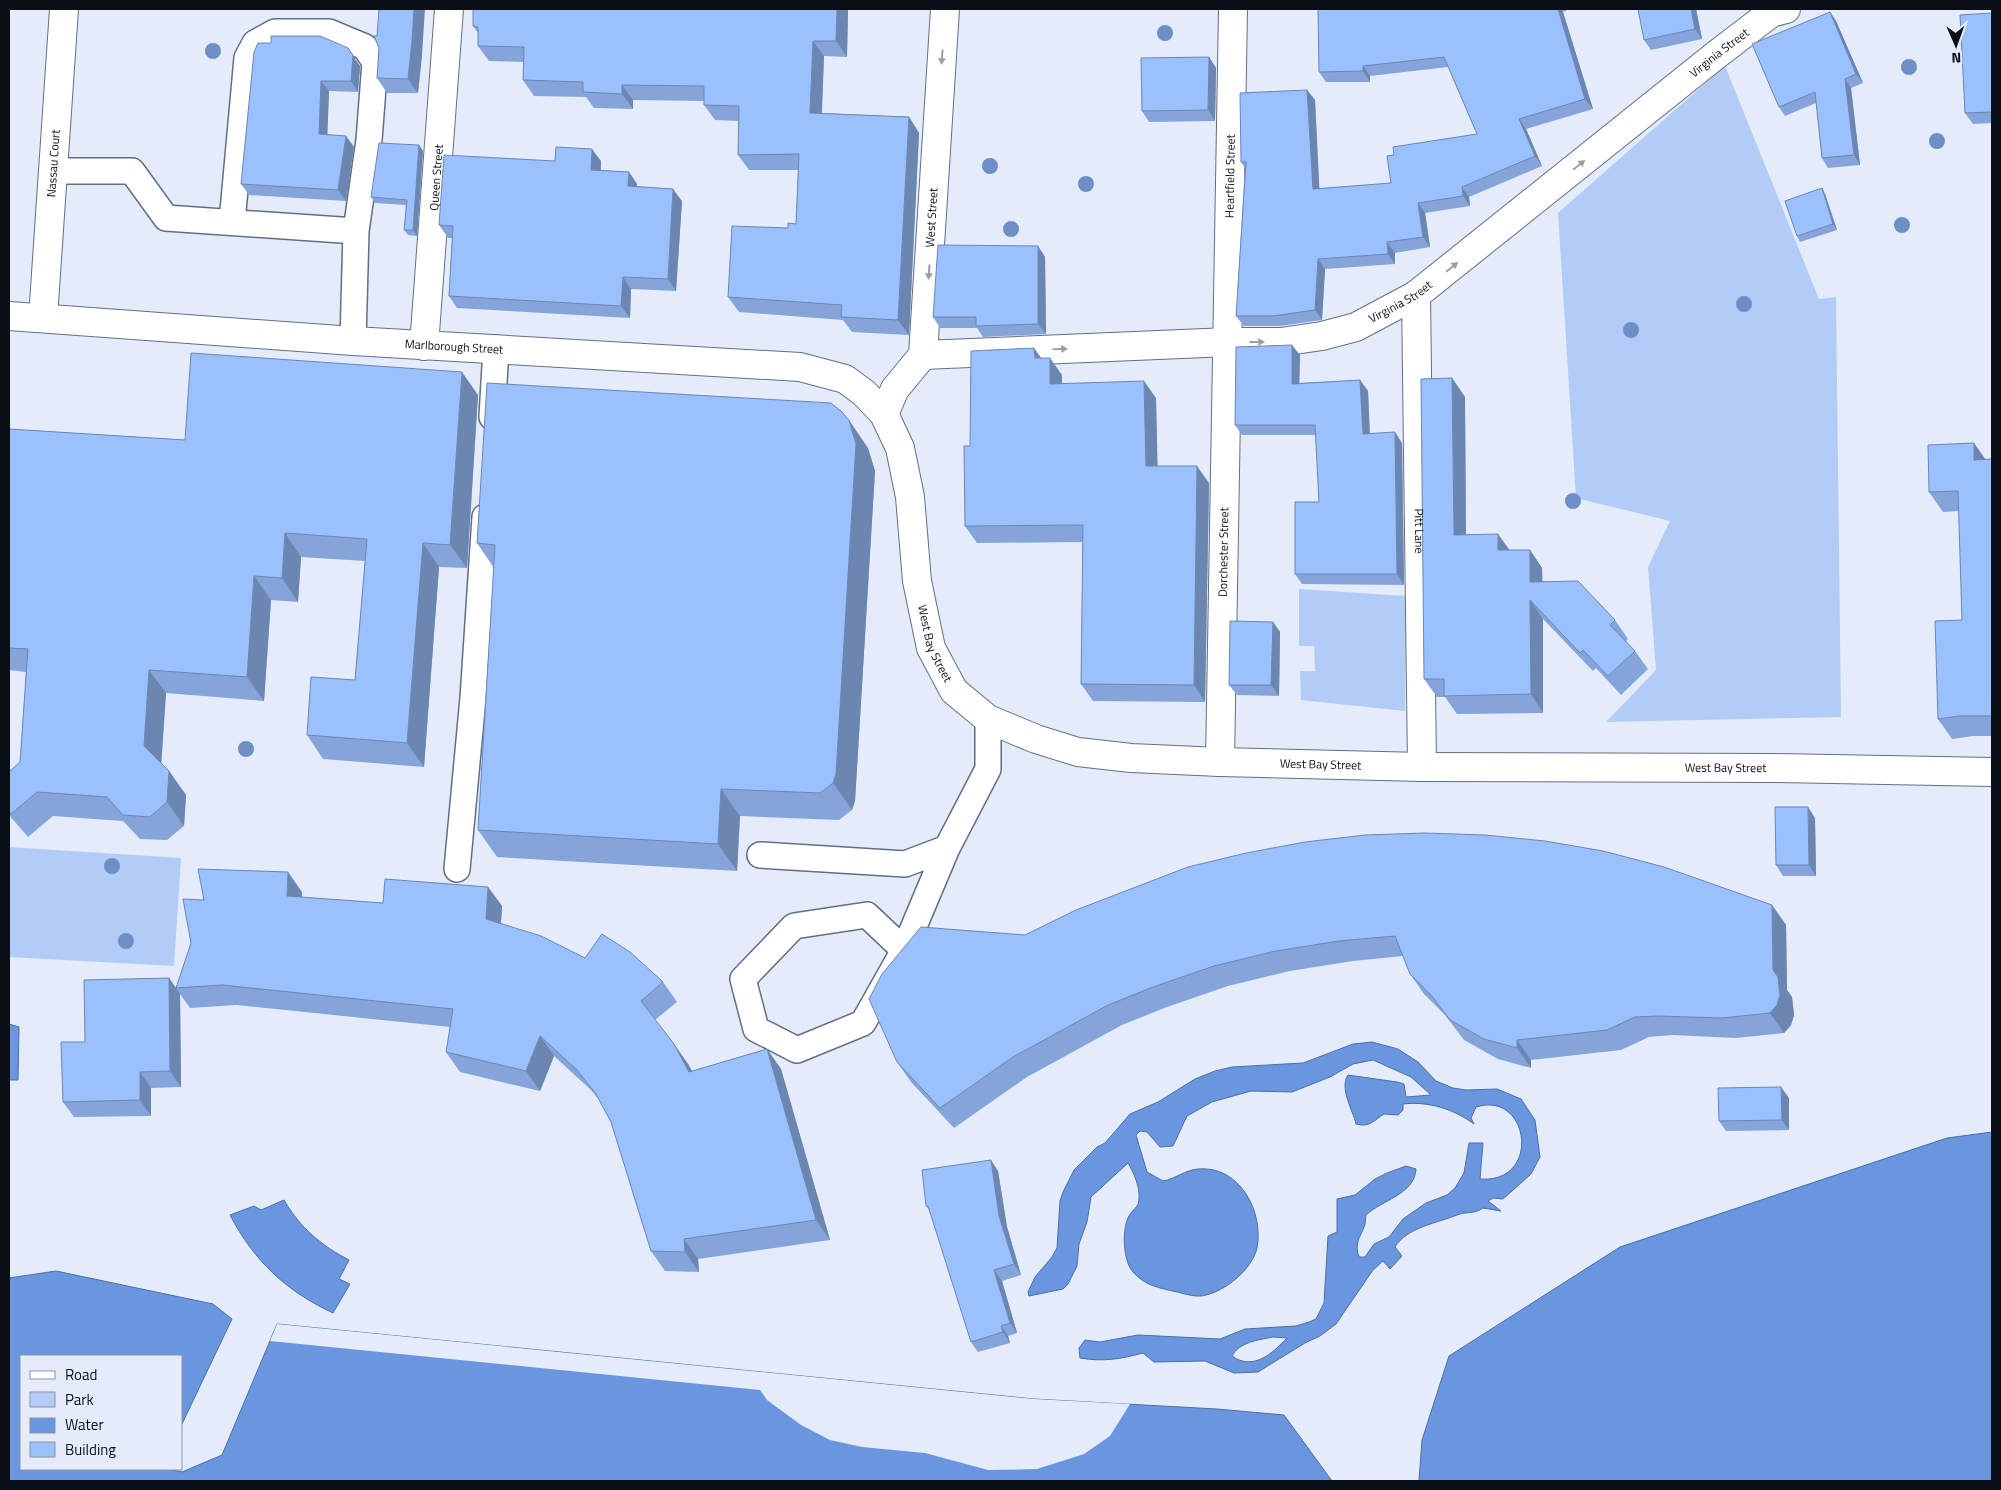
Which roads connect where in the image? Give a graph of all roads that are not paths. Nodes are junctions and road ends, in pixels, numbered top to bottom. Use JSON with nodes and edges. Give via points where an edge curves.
{"nodes":[{"id":1,"x":64,"y":9,"type":"edge"},
{"id":2,"x":449,"y":9,"type":"edge"},
{"id":3,"x":945,"y":9,"type":"edge"},
{"id":4,"x":1233,"y":9,"type":"edge"},
{"id":5,"x":1786,"y":9,"type":"edge"},
{"id":6,"x":53,"y":171,"type":"junction"},
{"id":7,"x":232,"y":222,"type":"junction"},
{"id":8,"x":356,"y":231,"type":"junction"},
{"id":9,"x":1416,"y":296,"type":"junction"},
{"id":10,"x":9,"y":316,"type":"edge"},
{"id":11,"x":43,"y":318,"type":"junction"},
{"id":12,"x":353,"y":342,"type":"junction"},
{"id":13,"x":1229,"y":342,"type":"junction"},
{"id":14,"x":424,"y":346,"type":"junction"},
{"id":15,"x":496,"y":348,"type":"junction"},
{"id":16,"x":923,"y":355,"type":"junction"},
{"id":17,"x":884,"y":414,"type":"junction"},
{"id":18,"x":490,"y":444,"type":"edge"},
{"id":19,"x":487,"y":493,"type":"edge"},
{"id":20,"x":988,"y":719,"type":"junction"},
{"id":21,"x":1220,"y":762,"type":"junction"},
{"id":22,"x":1422,"y":767,"type":"junction"},
{"id":23,"x":1992,"y":772,"type":"edge"},
{"id":24,"x":947,"y":848,"type":"junction"},
{"id":25,"x":760,"y":855,"type":"dead end"},
{"id":26,"x":457,"y":868,"type":"dead end"},
{"id":27,"x":904,"y":950,"type":"junction"}],
"edges":[{"from":1,"to":6,"type":"main road","name":"Nassau Court"},
{"from":2,"to":14,"type":"main road","name":"Queen Street"},
{"from":3,"to":16,"type":"main road","name":"West Street","one_way":true},
{"from":4,"to":13,"type":"main road","name":"Heartfield Street"},
{"from":9,"to":5,"type":"main road","name":"Virginia Street","one_way":true,"via":[[1716,55],[1771,13]]},
{"from":6,"to":7,"type":"lane","via":[[132,171],[166,218]]},
{"from":6,"to":11,"type":"main road","name":"Nassau Court"},
{"from":7,"to":8,"type":"lane"},
{"from":7,"to":8,"type":"lane","via":[[247,58],[255,43],[275,32],[329,32],[365,47],[375,62],[369,140]]},
{"from":8,"to":12,"type":"lane"},
{"from":13,"to":9,"type":"main road","name":"Virginia Street","one_way":true,"via":[[1281,342],[1322,336],[1356,327]]},
{"from":9,"to":22,"type":"main road","name":"Pitt Lane"},
{"from":10,"to":11,"type":"main road","name":"Marlborough Street"},
{"from":11,"to":12,"type":"main road","name":"Marlborough Street"},
{"from":12,"to":14,"type":"main road","name":"Marlborough Street"},
{"from":16,"to":13,"type":"main road","name":"Virginia Street","one_way":true},
{"from":13,"to":21,"type":"main road","name":"Dorchester Street"},
{"from":14,"to":15,"type":"main road","name":"Marlborough Street"},
{"from":15,"to":17,"type":"main road","name":"Marlborough Street","via":[[800,367],[845,379]]},
{"from":15,"to":18,"type":"lane"},
{"from":16,"to":17,"type":"main road","via":[[895,389]]},
{"from":17,"to":20,"type":"main road","name":"West Bay Street","via":[[900,448],[907,479],[917,581],[930,648],[954,691]]},
{"from":19,"to":26,"type":"lane"},
{"from":20,"to":21,"type":"main road","name":"West Bay Street","via":[[1078,752]]},
{"from":20,"to":24,"type":"lane","via":[[988,770]]},
{"from":21,"to":22,"type":"main road","name":"West Bay Street"},
{"from":22,"to":23,"type":"main road","name":"West Bay Street"},
{"from":24,"to":25,"type":"lane","via":[[904,864]]},
{"from":24,"to":27,"type":"lane"},
{"from":27,"to":27,"type":"lane","via":[[863,1024],[797,1050],[756,1029],[743,979],[794,926],[867,915]]}]}
